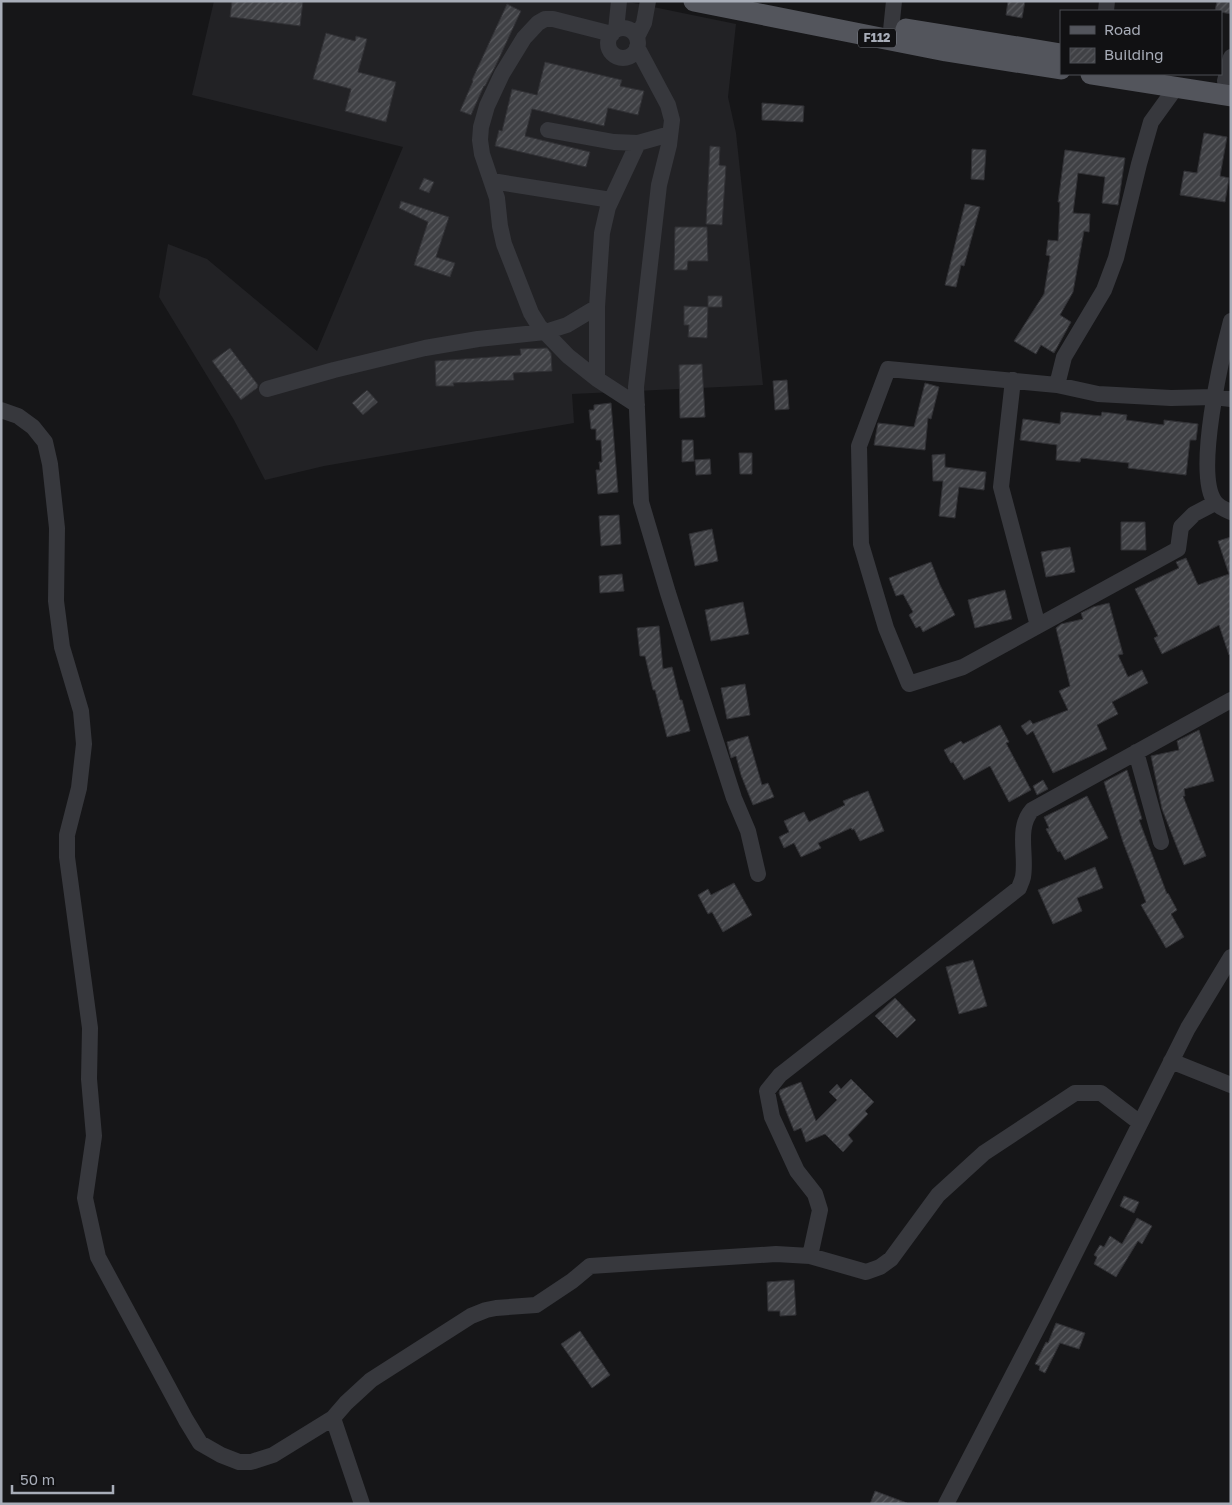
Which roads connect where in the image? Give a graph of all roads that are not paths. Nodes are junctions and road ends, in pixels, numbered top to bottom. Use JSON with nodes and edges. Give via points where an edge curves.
{"nodes":[{"id":1,"x":619,"y":1,"type":"edge"},
{"id":2,"x":648,"y":1,"type":"edge"},
{"id":3,"x":694,"y":1,"type":"edge"},
{"id":4,"x":766,"y":1,"type":"edge"},
{"id":5,"x":894,"y":1,"type":"edge"},
{"id":6,"x":614,"y":32,"type":"junction"},
{"id":7,"x":891,"y":33,"type":"junction"},
{"id":8,"x":637,"y":42,"type":"junction"},
{"id":9,"x":1060,"y":54,"type":"edge"},
{"id":10,"x":1231,"y":56,"type":"edge"},
{"id":11,"x":1060,"y":69,"type":"edge"},
{"id":12,"x":1106,"y":75,"type":"edge"},
{"id":13,"x":1180,"y":80,"type":"edge"},
{"id":14,"x":1229,"y":87,"type":"edge"},
{"id":15,"x":548,"y":130,"type":"dead end"},
{"id":16,"x":670,"y":134,"type":"junction"},
{"id":17,"x":638,"y":143,"type":"junction"},
{"id":18,"x":492,"y":181,"type":"junction"},
{"id":19,"x":611,"y":200,"type":"junction"},
{"id":20,"x":597,"y":307,"type":"junction"},
{"id":21,"x":1231,"y":321,"type":"edge"},
{"id":22,"x":545,"y":332,"type":"junction"},
{"id":23,"x":597,"y":379,"type":"junction"},
{"id":24,"x":1013,"y":380,"type":"junction"},
{"id":25,"x":1057,"y":385,"type":"junction"},
{"id":26,"x":267,"y":390,"type":"dead end"},
{"id":27,"x":1214,"y":397,"type":"junction"},
{"id":28,"x":1231,"y":399,"type":"edge"},
{"id":29,"x":637,"y":405,"type":"junction"},
{"id":30,"x":1,"y":410,"type":"edge"},
{"id":31,"x":1215,"y":503,"type":"junction"},
{"id":32,"x":1231,"y":512,"type":"edge"},
{"id":33,"x":1038,"y":626,"type":"junction"},
{"id":34,"x":1231,"y":700,"type":"edge"},
{"id":35,"x":1136,"y":752,"type":"junction"},
{"id":36,"x":1161,"y":842,"type":"dead end"},
{"id":37,"x":758,"y":874,"type":"dead end"},
{"id":38,"x":1231,"y":957,"type":"edge"},
{"id":39,"x":1171,"y":1061,"type":"junction"},
{"id":40,"x":1231,"y":1085,"type":"edge"},
{"id":41,"x":1140,"y":1123,"type":"junction"},
{"id":42,"x":810,"y":1256,"type":"junction"},
{"id":43,"x":333,"y":1418,"type":"junction"},
{"id":44,"x":362,"y":1504,"type":"edge"},
{"id":45,"x":946,"y":1504,"type":"edge"}],
"edges":[{"from":1,"to":6,"type":"street"},
{"from":2,"to":8,"type":"street"},
{"from":3,"to":7,"type":"main road","number":"F112"},
{"from":4,"to":7,"type":"main road","number":"F112"},
{"from":5,"to":7,"type":"street"},
{"from":6,"to":8,"type":"street","via":[[625,29],[634,33]]},
{"from":6,"to":8,"type":"street","via":[[608,42],[618,57],[628,57],[636,51]]},
{"from":6,"to":18,"type":"street","via":[[544,19],[524,38],[502,74],[481,127],[482,154]]},
{"from":7,"to":9,"type":"main road","number":"F112"},
{"from":7,"to":11,"type":"main road","number":"F112"},
{"from":8,"to":16,"type":"street","via":[[668,105],[672,120]]},
{"from":10,"to":14,"type":"street"},
{"from":12,"to":13,"type":"main road"},
{"from":13,"to":14,"type":"main road"},
{"from":13,"to":25,"type":"street","via":[[1151,122],[1116,258],[1104,290],[1064,357]]},
{"from":15,"to":17,"type":"street"},
{"from":16,"to":17,"type":"street"},
{"from":16,"to":29,"type":"street","via":[[660,185],[636,387]]},
{"from":17,"to":19,"type":"street"},
{"from":18,"to":19,"type":"street"},
{"from":18,"to":22,"type":"street","via":[[504,244],[531,313]]},
{"from":19,"to":20,"type":"street","via":[[602,233]]},
{"from":20,"to":22,"type":"street","via":[[567,325]]},
{"from":20,"to":23,"type":"street"},
{"from":21,"to":27,"type":"street"},
{"from":22,"to":23,"type":"street"},
{"from":22,"to":26,"type":"street","via":[[425,348]]},
{"from":23,"to":29,"type":"street"},
{"from":24,"to":25,"type":"street"},
{"from":24,"to":33,"type":"street","via":[[1001,487]]},
{"from":24,"to":33,"type":"street","via":[[888,369],[859,446],[860,544],[886,628],[909,684],[963,667]]},
{"from":25,"to":27,"type":"street","via":[[1098,394]]},
{"from":27,"to":28,"type":"street"},
{"from":27,"to":31,"type":"street","via":[[1208,472]]},
{"from":29,"to":37,"type":"street","via":[[641,502],[734,798],[748,831]]},
{"from":30,"to":43,"type":"street","via":[[18,416],[33,427],[44,442],[50,464],[57,528],[56,601],[62,647],[81,711],[84,744],[79,788],[67,835],[67,857],[90,1028],[89,1079],[94,1136],[86,1198],[98,1257],[200,1443],[239,1462],[251,1462],[274,1455]]},
{"from":31,"to":32,"type":"street"},
{"from":31,"to":33,"type":"street","via":[[1194,514],[1181,528],[1178,549]]},
{"from":34,"to":35,"type":"street"},
{"from":35,"to":36,"type":"street"},
{"from":35,"to":42,"type":"street","via":[[1032,810],[1026,816],[1023,832],[1023,876],[1019,888],[780,1075],[767,1091],[772,1118],[820,1210]]},
{"from":38,"to":39,"type":"street"},
{"from":39,"to":40,"type":"street"},
{"from":39,"to":41,"type":"street"},
{"from":41,"to":42,"type":"street","via":[[1102,1093],[1075,1093],[984,1153],[938,1194],[891,1259],[880,1267],[866,1272]]},
{"from":41,"to":45,"type":"street"},
{"from":42,"to":43,"type":"street","via":[[776,1254],[590,1266],[536,1305],[496,1308],[471,1316],[372,1380]]},
{"from":43,"to":44,"type":"street"}]}
